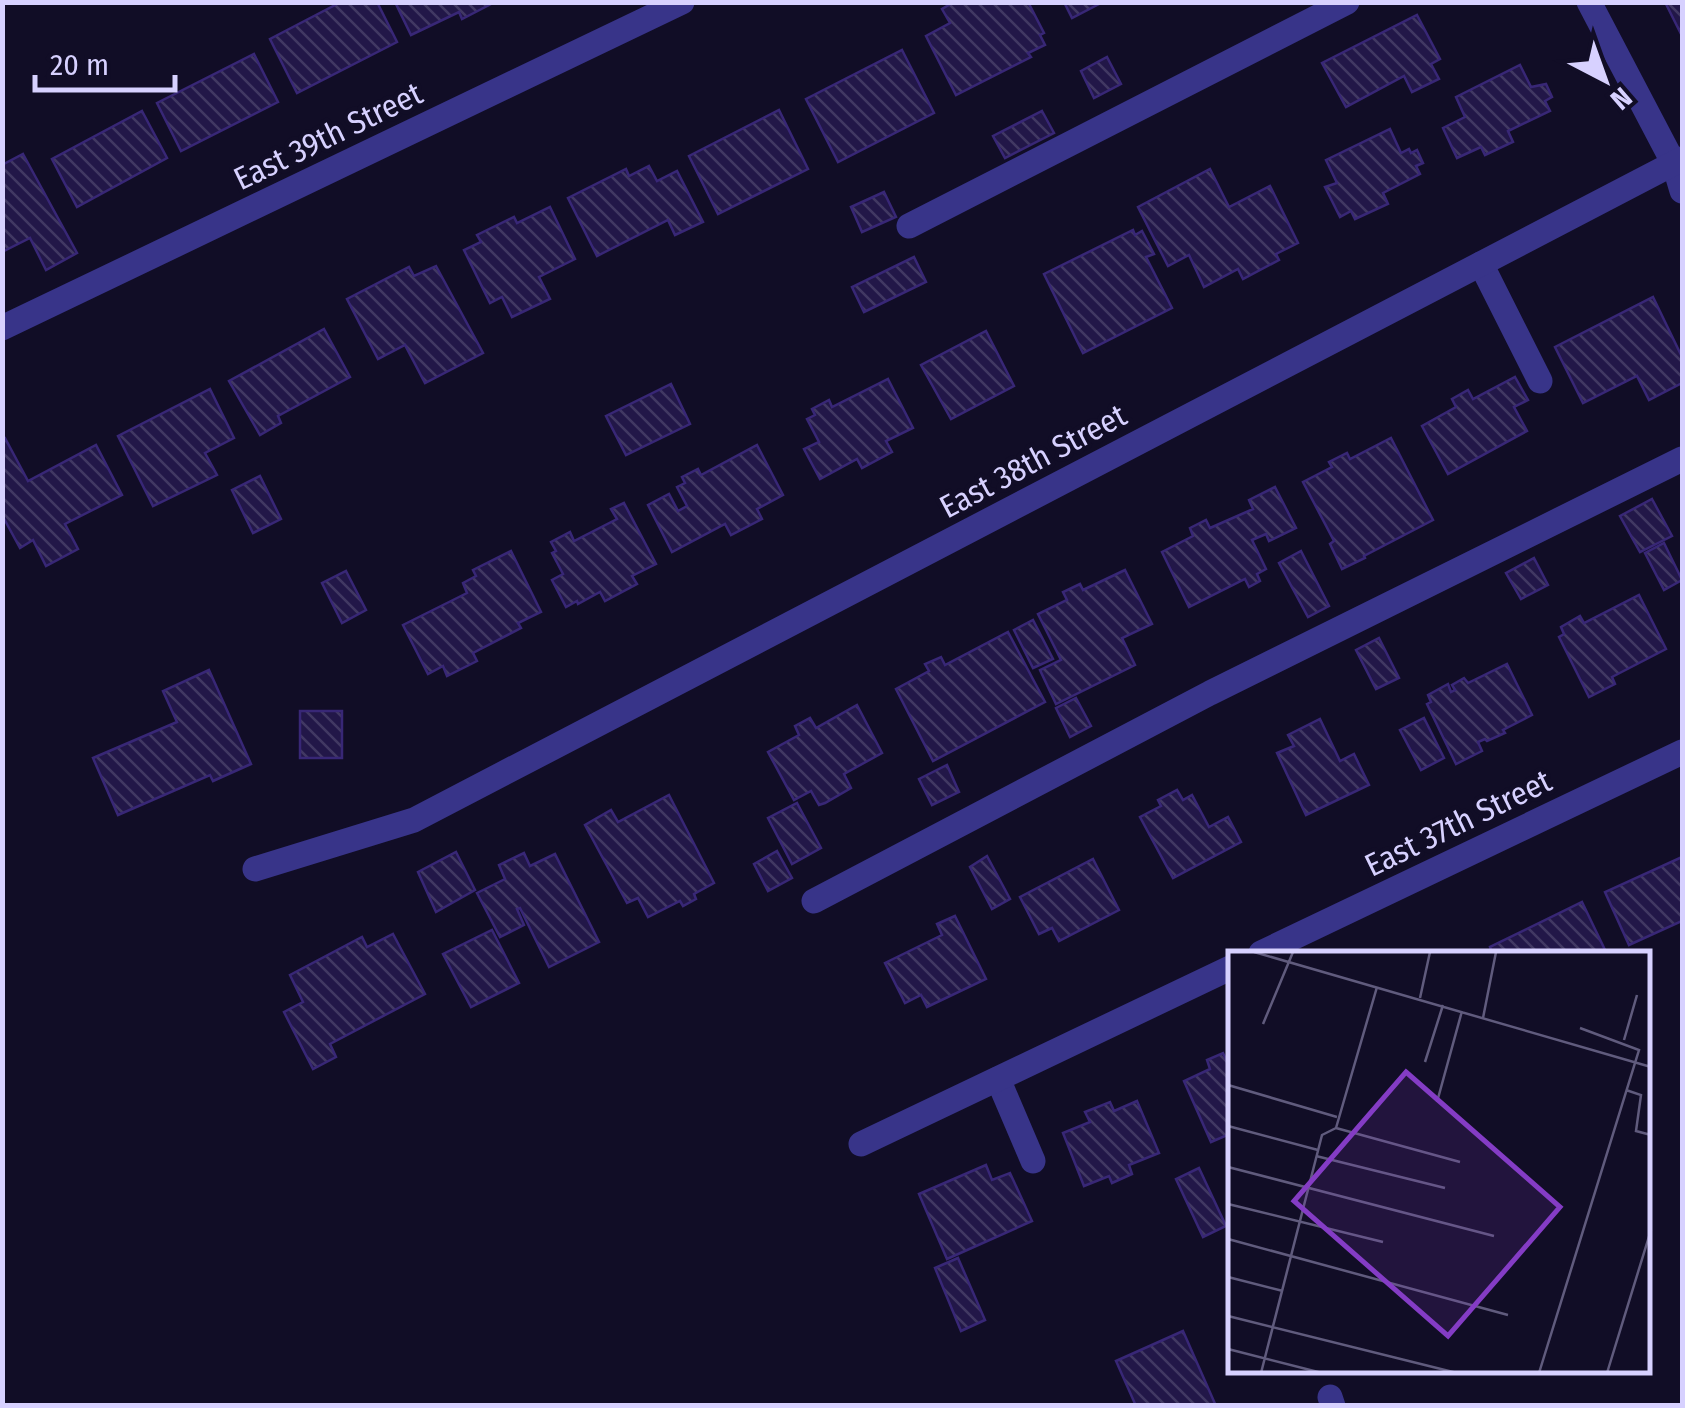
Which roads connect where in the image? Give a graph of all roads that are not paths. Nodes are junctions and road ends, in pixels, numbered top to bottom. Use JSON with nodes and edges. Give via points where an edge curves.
{"nodes":[{"id":1,"x":682,"y":2,"type":"edge"},
{"id":2,"x":1347,"y":2,"type":"edge"},
{"id":3,"x":1589,"y":2,"type":"edge"},
{"id":4,"x":1678,"y":161,"type":"edge"},
{"id":5,"x":1682,"y":192,"type":"edge"},
{"id":6,"x":908,"y":226,"type":"dead end"},
{"id":7,"x":1481,"y":264,"type":"junction"},
{"id":8,"x":2,"y":328,"type":"edge"},
{"id":9,"x":1540,"y":380,"type":"dead end"},
{"id":10,"x":1682,"y":459,"type":"edge"},
{"id":11,"x":1682,"y":752,"type":"edge"},
{"id":12,"x":254,"y":869,"type":"dead end"},
{"id":13,"x":814,"y":901,"type":"dead end"},
{"id":14,"x":1265,"y":951,"type":"edge"},
{"id":15,"x":1228,"y":969,"type":"edge"},
{"id":16,"x":998,"y":1078,"type":"junction"},
{"id":17,"x":861,"y":1144,"type":"dead end"},
{"id":18,"x":1032,"y":1161,"type":"dead end"}],
"edges":[{"from":1,"to":8,"type":"street","name":"East 39th Street"},
{"from":2,"to":6,"type":"street"},
{"from":3,"to":4,"type":"street"},
{"from":4,"to":5,"type":"street"},
{"from":4,"to":7,"type":"street","name":"East 38th Street"},
{"from":7,"to":9,"type":"street"},
{"from":7,"to":12,"type":"street","name":"East 38th Street","via":[[414,820]]},
{"from":10,"to":13,"type":"street","via":[[1210,693]]},
{"from":11,"to":14,"type":"street","name":"East 37th Street"},
{"from":15,"to":16,"type":"street"},
{"from":16,"to":17,"type":"street"},
{"from":16,"to":18,"type":"street"}]}
